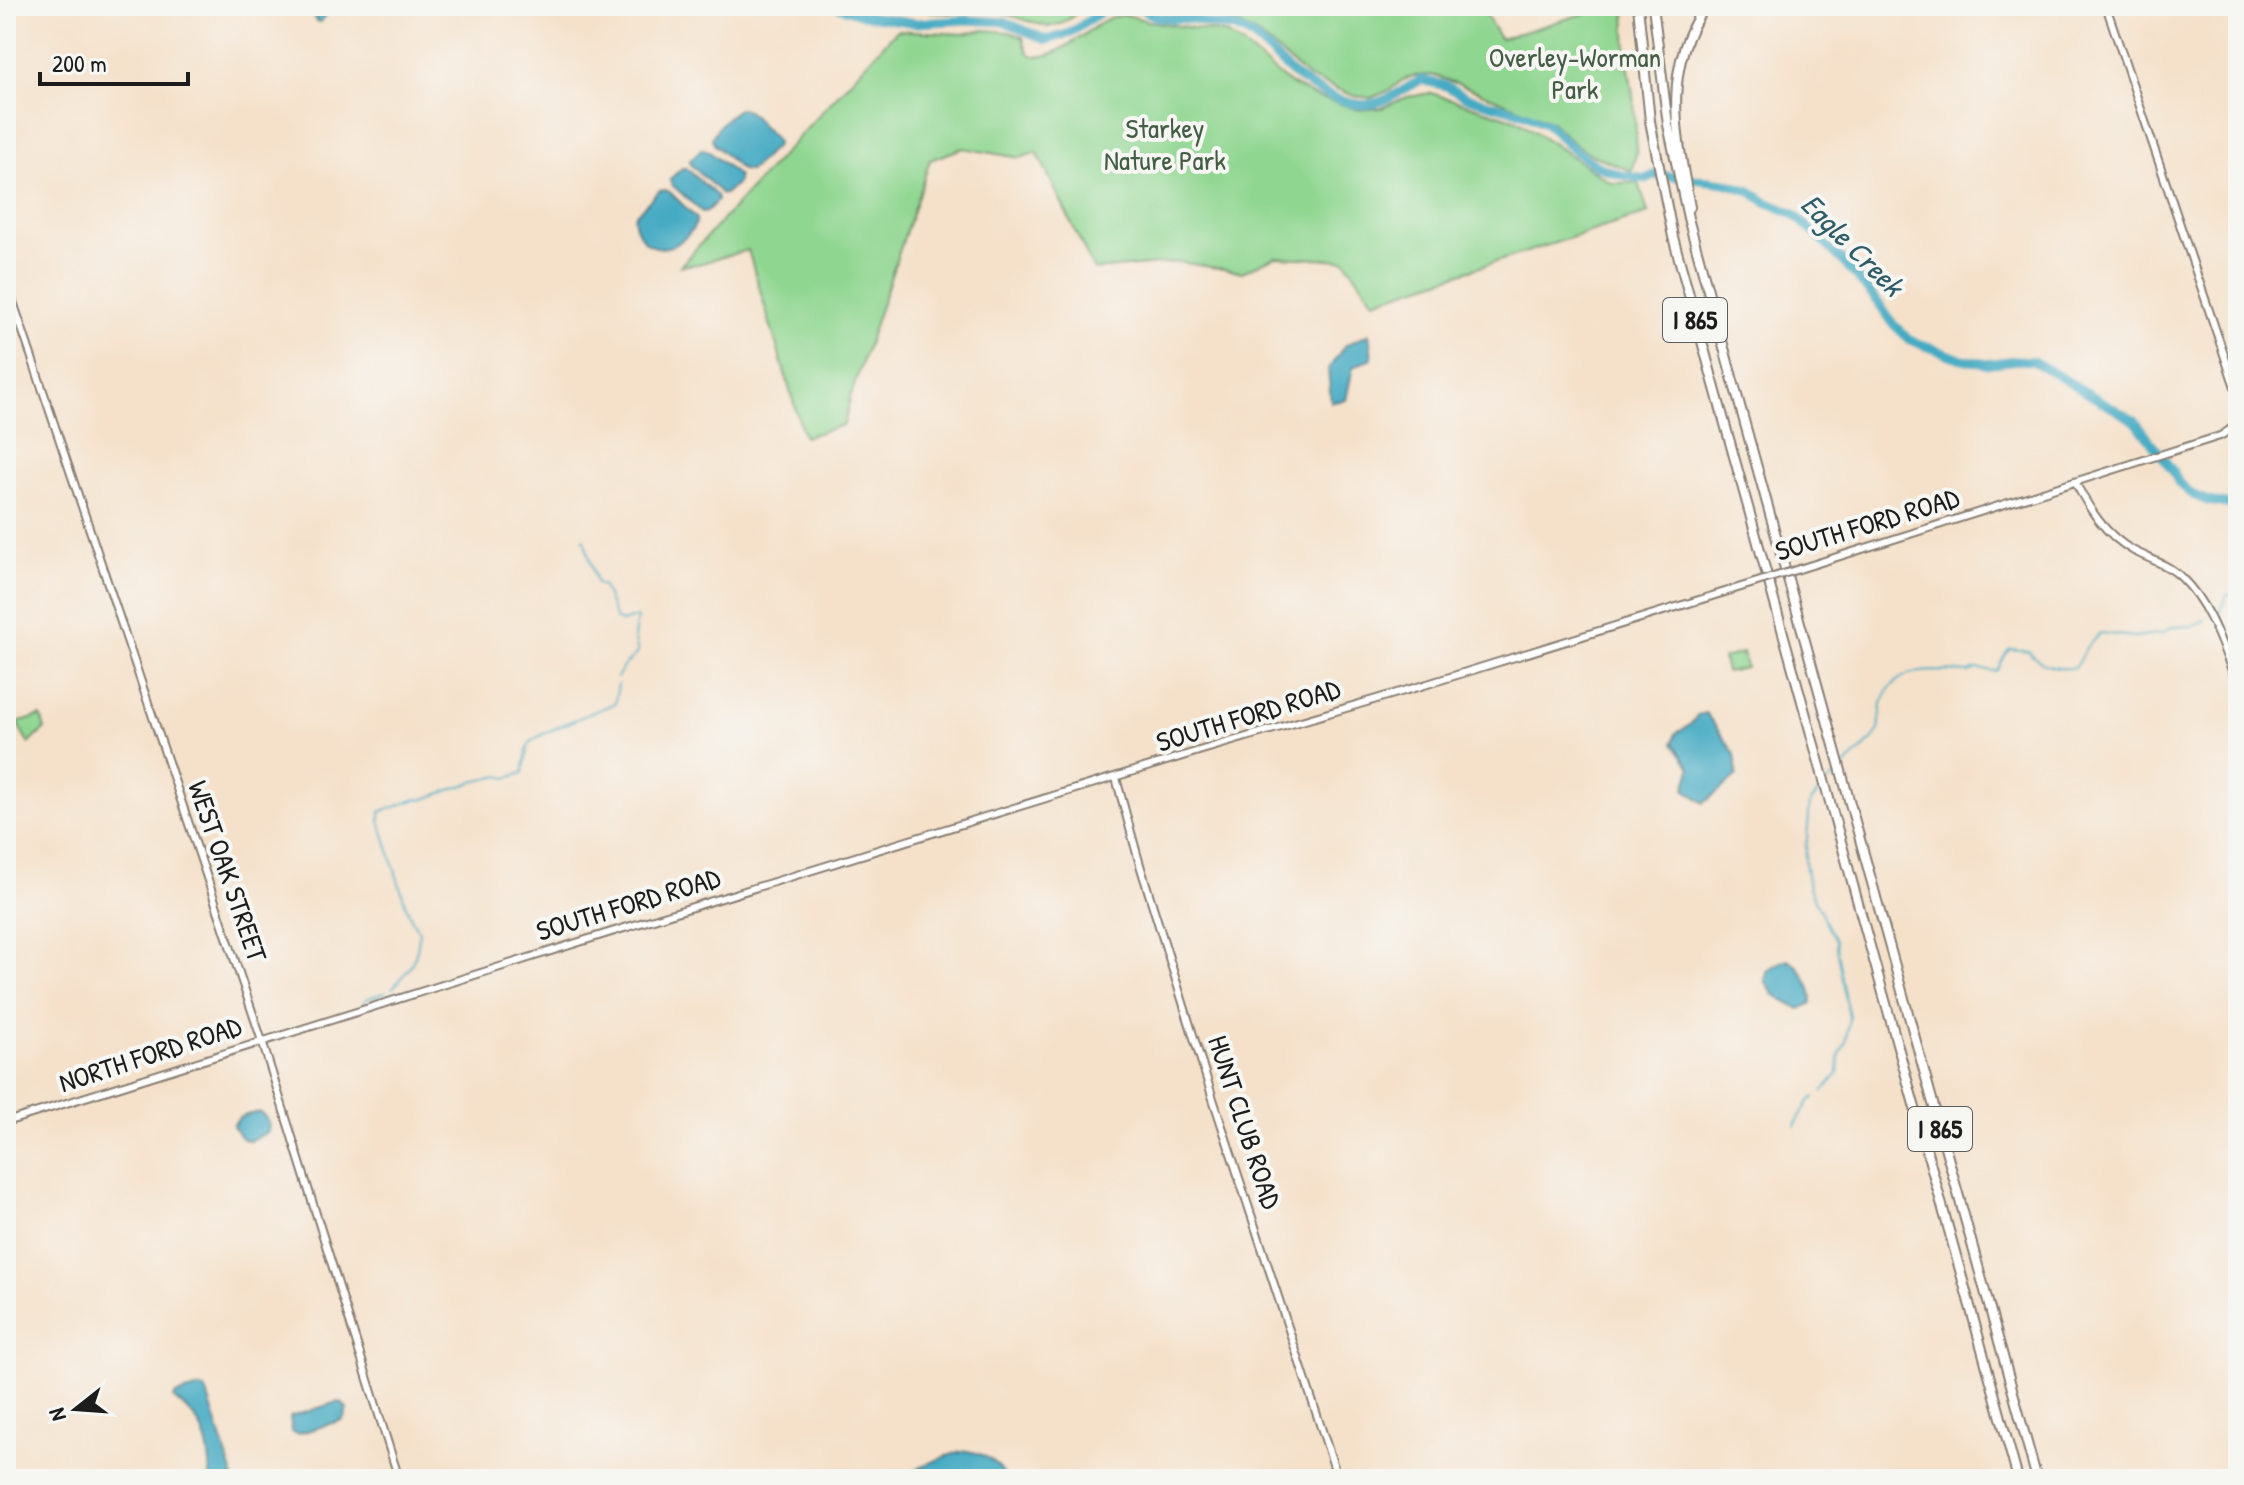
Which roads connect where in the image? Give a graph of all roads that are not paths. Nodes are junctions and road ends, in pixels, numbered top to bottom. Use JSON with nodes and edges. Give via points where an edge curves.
{"nodes":[{"id":1,"x":1638,"y":6,"type":"edge"},
{"id":2,"x":1653,"y":6,"type":"edge"},
{"id":3,"x":1705,"y":6,"type":"edge"},
{"id":4,"x":2106,"y":6,"type":"edge"},
{"id":5,"x":1677,"y":153,"type":"junction"},
{"id":6,"x":6,"y":281,"type":"edge"},
{"id":7,"x":2238,"y":396,"type":"edge"},
{"id":8,"x":2238,"y":417,"type":"edge"},
{"id":9,"x":2075,"y":482,"type":"junction"},
{"id":10,"x":2238,"y":686,"type":"edge"},
{"id":11,"x":1116,"y":778,"type":"junction"},
{"id":12,"x":262,"y":1041,"type":"junction"},
{"id":13,"x":6,"y":1122,"type":"edge"},
{"id":14,"x":399,"y":1479,"type":"edge"},
{"id":15,"x":1338,"y":1479,"type":"edge"},
{"id":16,"x":2018,"y":1479,"type":"edge"},
{"id":17,"x":2037,"y":1479,"type":"edge"}],
"edges":[{"from":1,"to":16,"type":"highway","number":"I 865","via":[[1655,150],[1682,274]]},
{"from":2,"to":5,"type":"highway","via":[[1659,69]]},
{"from":3,"to":5,"type":"highway","via":[[1688,35],[1677,75]]},
{"from":4,"to":7,"type":"main road"},
{"from":5,"to":17,"type":"highway","number":"I 865","via":[[1698,255]]},
{"from":6,"to":12,"type":"main road","name":"WEST OAK STREET"},
{"from":8,"to":9,"type":"main road","name":"SOUTH FORD ROAD","via":[[2220,436]]},
{"from":9,"to":10,"type":"main road","via":[[2109,533],[2179,574],[2189,586],[2210,617]]},
{"from":9,"to":11,"type":"main road","name":"SOUTH FORD ROAD","bridge":true},
{"from":11,"to":12,"type":"main road","name":"SOUTH FORD ROAD"},
{"from":11,"to":15,"type":"main road","name":"HUNT CLUB ROAD","via":[[1214,1102]]},
{"from":12,"to":13,"type":"main road","name":"NORTH FORD ROAD"},
{"from":12,"to":14,"type":"main road","name":"WEST OAK STREET"}]}
